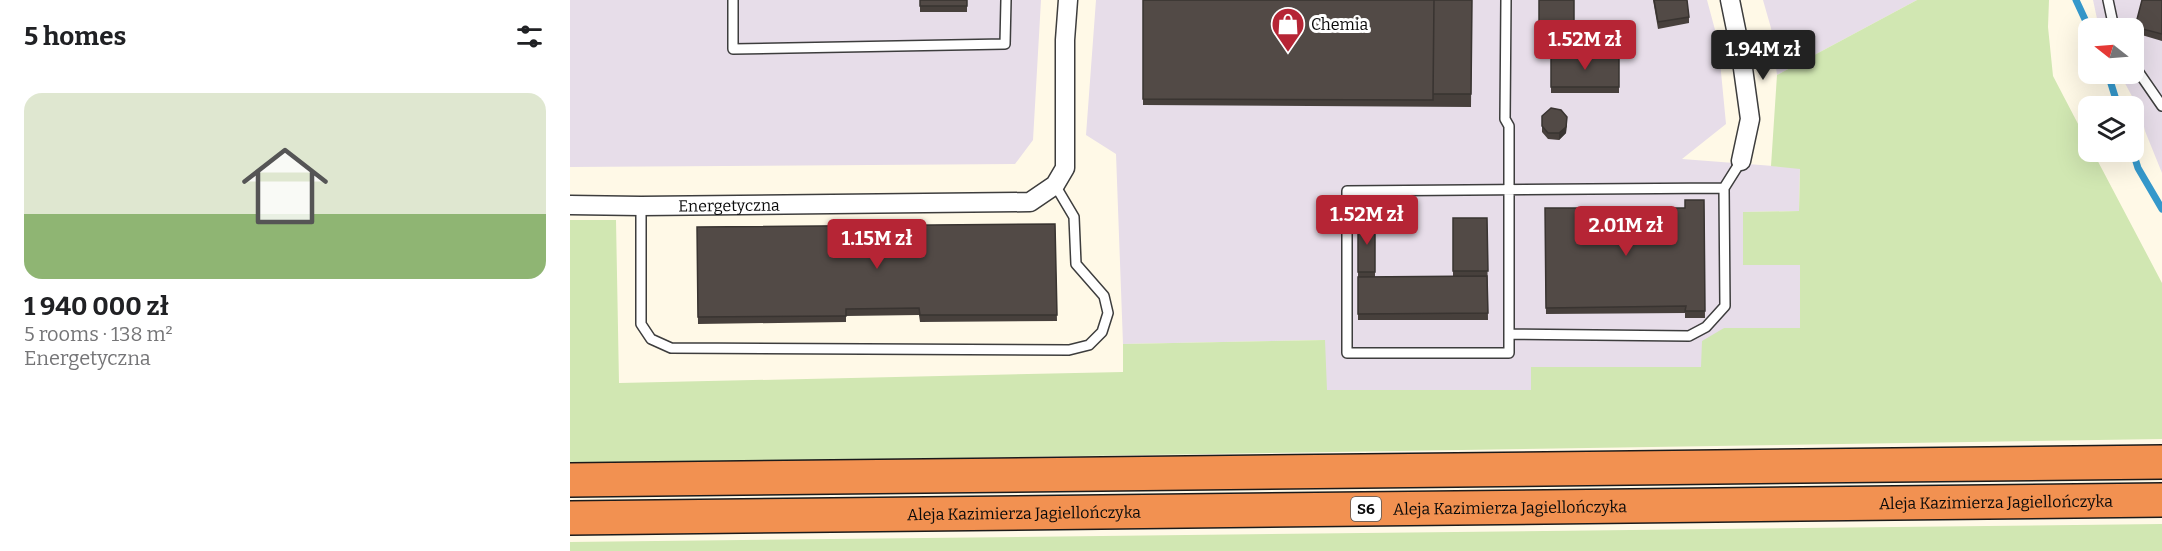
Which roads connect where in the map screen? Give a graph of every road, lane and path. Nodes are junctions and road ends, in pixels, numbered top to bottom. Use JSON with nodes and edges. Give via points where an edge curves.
{"nodes":[{"id":1,"x":733,"y":0,"type":"edge"},
{"id":2,"x":1006,"y":0,"type":"edge"},
{"id":3,"x":1068,"y":0,"type":"edge"},
{"id":4,"x":1506,"y":0,"type":"edge"},
{"id":5,"x":1730,"y":0,"type":"edge"},
{"id":6,"x":2108,"y":0,"type":"edge"},
{"id":7,"x":2112,"y":18,"type":"edge"},
{"id":8,"x":2144,"y":80,"type":"edge"},
{"id":9,"x":2162,"y":106,"type":"edge"},
{"id":10,"x":1741,"y":161,"type":"joint"},
{"id":11,"x":1055,"y":185,"type":"junction"},
{"id":12,"x":1724,"y":188,"type":"junction"},
{"id":13,"x":1509,"y":189,"type":"junction"},
{"id":14,"x":570,"y":205,"type":"edge"},
{"id":15,"x":641,"y":206,"type":"junction"},
{"id":16,"x":1509,"y":334,"type":"junction"},
{"id":17,"x":2162,"y":462,"type":"edge"},
{"id":18,"x":570,"y":480,"type":"edge"},
{"id":19,"x":2162,"y":500,"type":"edge"},
{"id":20,"x":570,"y":518,"type":"edge"}],
"edges":[{"from":1,"to":2,"type":"lane","via":[[733,49],[1005,44]]},
{"from":3,"to":11,"type":"street","via":[[1065,168]]},
{"from":4,"to":13,"type":"lane"},
{"from":5,"to":10,"type":"street","via":[[1750,119]]},
{"from":6,"to":7,"type":"lane"},
{"from":8,"to":9,"type":"lane"},
{"from":10,"to":12,"type":"lane"},
{"from":11,"to":15,"type":"street","name":"Energetyczna","via":[[1030,202]]},
{"from":11,"to":15,"type":"lane","via":[[1074,217],[1076,264],[1104,296],[1108,313],[1102,332],[1089,345],[1069,350],[671,348],[651,339],[641,324]]},
{"from":12,"to":13,"type":"lane"},
{"from":12,"to":16,"type":"lane","via":[[1725,306],[1706,327],[1689,336]]},
{"from":13,"to":16,"type":"lane"},
{"from":13,"to":16,"type":"lane","via":[[1347,191],[1347,353],[1509,352]]},
{"from":14,"to":15,"type":"street","name":"Energetyczna"},
{"from":17,"to":18,"type":"highway"},
{"from":19,"to":20,"type":"highway","name":"Aleja Kazimierza Jagiellończyka","number":"S6"}]}
